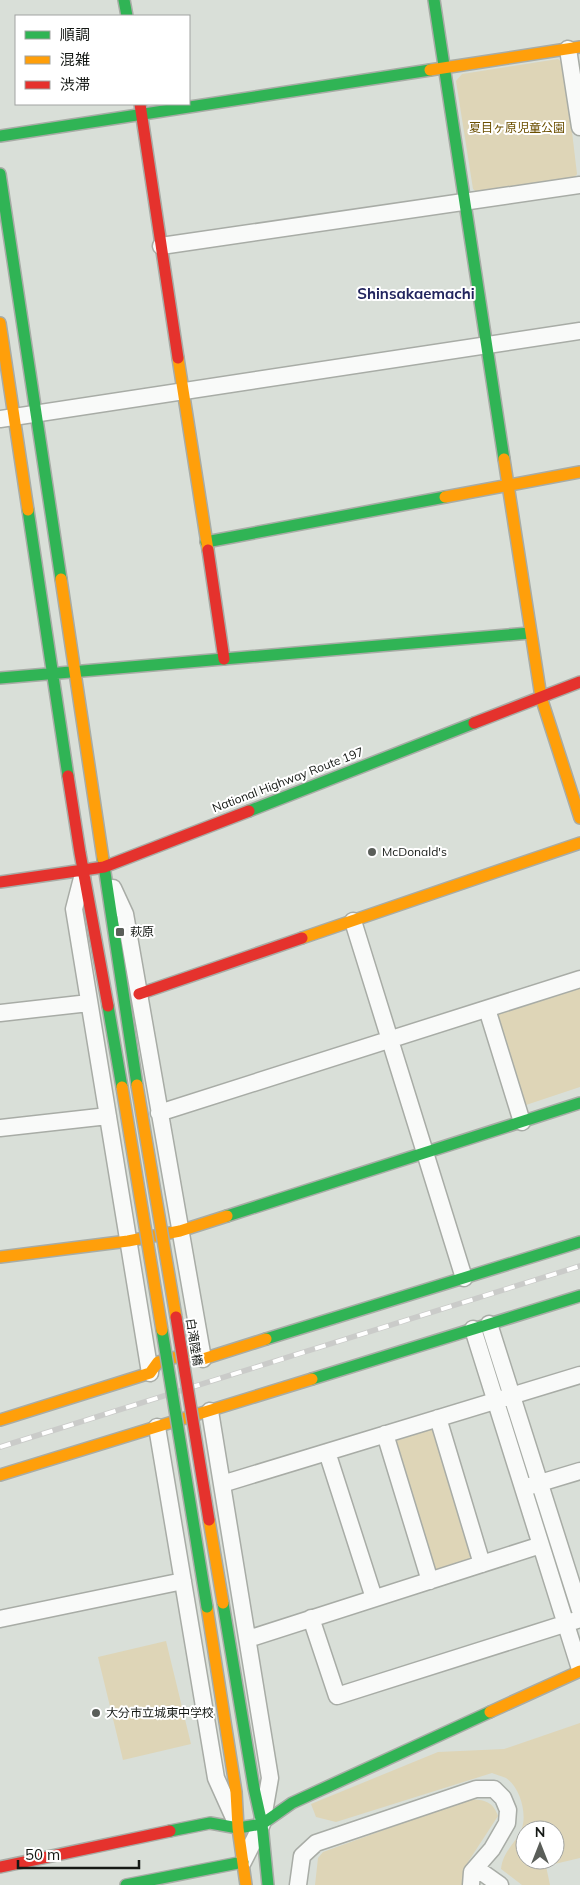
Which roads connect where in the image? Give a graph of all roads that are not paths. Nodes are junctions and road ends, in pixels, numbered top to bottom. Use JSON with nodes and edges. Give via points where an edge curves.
{"nodes":[{"id":1,"x":124,"y":0,"type":"edge"},
{"id":2,"x":434,"y":0,"type":"edge"},
{"id":3,"x":127,"y":15,"type":"edge"},
{"id":4,"x":574,"y":48,"type":"edge"},
{"id":5,"x":444,"y":68,"type":"junction"},
{"id":6,"x":190,"y":102,"type":"edge"},
{"id":7,"x":171,"y":105,"type":"edge"},
{"id":8,"x":141,"y":109,"type":"edge"},
{"id":9,"x":580,"y":127,"type":"edge"},
{"id":10,"x":0,"y":136,"type":"edge"},
{"id":11,"x":0,"y":174,"type":"edge"},
{"id":12,"x":580,"y":185,"type":"edge"},
{"id":13,"x":464,"y":202,"type":"junction"},
{"id":14,"x":161,"y":246,"type":"junction"},
{"id":15,"x":0,"y":323,"type":"edge"},
{"id":16,"x":580,"y":331,"type":"edge"},
{"id":17,"x":486,"y":345,"type":"junction"},
{"id":18,"x":183,"y":391,"type":"junction"},
{"id":19,"x":36,"y":413,"type":"junction"},
{"id":20,"x":7,"y":418,"type":"edge"},
{"id":21,"x":580,"y":472,"type":"edge"},
{"id":22,"x":507,"y":486,"type":"junction"},
{"id":23,"x":206,"y":542,"type":"junction"},
{"id":24,"x":530,"y":633,"type":"junction"},
{"id":25,"x":224,"y":659,"type":"junction"},
{"id":26,"x":75,"y":672,"type":"junction"},
{"id":27,"x":52,"y":674,"type":"junction"},
{"id":28,"x":0,"y":678,"type":"edge"},
{"id":29,"x":580,"y":682,"type":"edge"},
{"id":30,"x":541,"y":697,"type":"junction"},
{"id":31,"x":580,"y":818,"type":"edge"},
{"id":32,"x":580,"y":844,"type":"edge"},
{"id":33,"x":106,"y":847,"type":"junction"},
{"id":34,"x":75,"y":853,"type":"junction"},
{"id":35,"x":104,"y":867,"type":"junction"},
{"id":36,"x":84,"y":871,"type":"junction"},
{"id":37,"x":0,"y":882,"type":"edge"},
{"id":38,"x":353,"y":921,"type":"junction"},
{"id":39,"x":580,"y":979,"type":"edge"},
{"id":40,"x":138,"y":994,"type":"junction"},
{"id":41,"x":89,"y":1003,"type":"junction"},
{"id":42,"x":487,"y":1009,"type":"junction"},
{"id":43,"x":0,"y":1013,"type":"edge"},
{"id":44,"x":390,"y":1040,"type":"junction"},
{"id":45,"x":580,"y":1103,"type":"edge"},
{"id":46,"x":159,"y":1113,"type":"junction"},
{"id":47,"x":108,"y":1116,"type":"junction"},
{"id":48,"x":522,"y":1122,"type":"junction"},
{"id":49,"x":0,"y":1128,"type":"edge"},
{"id":50,"x":425,"y":1153,"type":"junction"},
{"id":51,"x":180,"y":1231,"type":"junction"},
{"id":52,"x":128,"y":1241,"type":"junction"},
{"id":53,"x":580,"y":1242,"type":"edge"},
{"id":54,"x":0,"y":1257,"type":"edge"},
{"id":55,"x":464,"y":1278,"type":"junction"},
{"id":56,"x":580,"y":1296,"type":"edge"},
{"id":57,"x":489,"y":1324,"type":"junction"},
{"id":58,"x":473,"y":1330,"type":"junction"},
{"id":59,"x":203,"y":1359,"type":"junction"},
{"id":60,"x":150,"y":1373,"type":"junction"},
{"id":61,"x":580,"y":1375,"type":"edge"},
{"id":62,"x":512,"y":1396,"type":"junction"},
{"id":63,"x":495,"y":1401,"type":"junction"},
{"id":64,"x":210,"y":1411,"type":"junction"},
{"id":65,"x":438,"y":1418,"type":"junction"},
{"id":66,"x":0,"y":1420,"type":"edge"},
{"id":67,"x":157,"y":1427,"type":"junction"},
{"id":68,"x":385,"y":1434,"type":"junction"},
{"id":69,"x":327,"y":1452,"type":"junction"},
{"id":70,"x":580,"y":1471,"type":"edge"},
{"id":71,"x":0,"y":1475,"type":"edge"},
{"id":72,"x":540,"y":1483,"type":"junction"},
{"id":73,"x":222,"y":1484,"type":"junction"},
{"id":74,"x":523,"y":1488,"type":"junction"},
{"id":75,"x":541,"y":1545,"type":"junction"},
{"id":76,"x":482,"y":1564,"type":"junction"},
{"id":77,"x":573,"y":1566,"type":"edge"},
{"id":78,"x":550,"y":1573,"type":"junction"},
{"id":79,"x":183,"y":1581,"type":"junction"},
{"id":80,"x":430,"y":1581,"type":"junction"},
{"id":81,"x":374,"y":1598,"type":"junction"},
{"id":82,"x":580,"y":1610,"type":"edge"},
{"id":83,"x":311,"y":1618,"type":"junction"},
{"id":84,"x":0,"y":1619,"type":"edge"},
{"id":85,"x":573,"y":1621,"type":"edge"},
{"id":86,"x":248,"y":1639,"type":"junction"},
{"id":87,"x":580,"y":1670,"type":"edge"},
{"id":88,"x":262,"y":1824,"type":"junction"},
{"id":89,"x":238,"y":1828,"type":"junction"},
{"id":90,"x":243,"y":1862,"type":"junction"},
{"id":91,"x":0,"y":1867,"type":"edge"},
{"id":92,"x":476,"y":1868,"type":"junction"},
{"id":93,"x":126,"y":1885,"type":"edge"},
{"id":94,"x":246,"y":1885,"type":"edge"},
{"id":95,"x":268,"y":1885,"type":"edge"},
{"id":96,"x":298,"y":1885,"type":"edge"},
{"id":97,"x":471,"y":1885,"type":"edge"},
{"id":98,"x":500,"y":1885,"type":"edge"}],
"edges":[{"from":1,"to":3,"type":"main road"},
{"from":2,"to":5,"type":"main road"},
{"from":4,"to":5,"type":"main road"},
{"from":4,"to":9,"type":"street"},
{"from":5,"to":6,"type":"main road"},
{"from":5,"to":13,"type":"main road"},
{"from":7,"to":8,"type":"main road"},
{"from":8,"to":10,"type":"main road"},
{"from":8,"to":14,"type":"main road"},
{"from":11,"to":19,"type":"main road","name":"白滝陸橋"},
{"from":12,"to":13,"type":"street"},
{"from":13,"to":14,"type":"street"},
{"from":13,"to":17,"type":"main road"},
{"from":14,"to":18,"type":"main road"},
{"from":15,"to":20,"type":"main road"},
{"from":16,"to":17,"type":"street"},
{"from":17,"to":18,"type":"street"},
{"from":17,"to":22,"type":"main road"},
{"from":18,"to":19,"type":"street"},
{"from":18,"to":23,"type":"main road"},
{"from":19,"to":20,"type":"street"},
{"from":19,"to":26,"type":"main road","name":"白滝陸橋"},
{"from":20,"to":27,"type":"main road"},
{"from":21,"to":22,"type":"main road"},
{"from":22,"to":23,"type":"main road"},
{"from":22,"to":24,"type":"main road"},
{"from":23,"to":25,"type":"main road"},
{"from":24,"to":25,"type":"main road"},
{"from":24,"to":30,"type":"main road"},
{"from":25,"to":26,"type":"main road"},
{"from":26,"to":27,"type":"main road"},
{"from":26,"to":33,"type":"main road","name":"白滝陸橋"},
{"from":27,"to":28,"type":"main road"},
{"from":27,"to":34,"type":"main road"},
{"from":29,"to":30,"type":"main road","name":"National Highway Route 197"},
{"from":30,"to":31,"type":"main road"},
{"from":30,"to":35,"type":"main road","name":"National Highway Route 197"},
{"from":32,"to":38,"type":"main road"},
{"from":33,"to":34,"type":"main road"},
{"from":33,"to":35,"type":"main road","name":"白滝陸橋"},
{"from":34,"to":36,"type":"main road"},
{"from":35,"to":36,"type":"main road","name":"National Highway Route 197"},
{"from":35,"to":40,"type":"street","via":[[124,914]]},
{"from":35,"to":88,"type":"main road","name":"白滝陸橋","bridge":true,"via":[[137,1084]]},
{"from":36,"to":37,"type":"main road","name":"National Highway Route 197"},
{"from":36,"to":41,"type":"street","via":[[74,910]]},
{"from":36,"to":89,"type":"main road","bridge":true,"via":[[208,1606],[236,1792]]},
{"from":38,"to":40,"type":"main road"},
{"from":38,"to":44,"type":"street"},
{"from":39,"to":42,"type":"street"},
{"from":40,"to":46,"type":"street"},
{"from":41,"to":43,"type":"street"},
{"from":41,"to":47,"type":"street"},
{"from":42,"to":44,"type":"street"},
{"from":42,"to":48,"type":"street"},
{"from":44,"to":46,"type":"street"},
{"from":44,"to":50,"type":"street"},
{"from":45,"to":48,"type":"main road"},
{"from":46,"to":51,"type":"street"},
{"from":47,"to":49,"type":"street"},
{"from":47,"to":52,"type":"street"},
{"from":48,"to":50,"type":"main road"},
{"from":50,"to":51,"type":"main road"},
{"from":50,"to":55,"type":"street"},
{"from":51,"to":52,"type":"main road"},
{"from":51,"to":59,"type":"street"},
{"from":52,"to":54,"type":"main road"},
{"from":52,"to":60,"type":"street"},
{"from":53,"to":55,"type":"main road"},
{"from":55,"to":59,"type":"main road"},
{"from":56,"to":57,"type":"main road"},
{"from":57,"to":58,"type":"main road"},
{"from":57,"to":62,"type":"street"},
{"from":58,"to":63,"type":"street"},
{"from":58,"to":64,"type":"main road"},
{"from":59,"to":60,"type":"main road","via":[[188,1354],[158,1362]]},
{"from":60,"to":66,"type":"main road"},
{"from":61,"to":62,"type":"street"},
{"from":62,"to":63,"type":"street"},
{"from":62,"to":72,"type":"street"},
{"from":63,"to":65,"type":"street"},
{"from":63,"to":74,"type":"street"},
{"from":64,"to":67,"type":"main road"},
{"from":64,"to":73,"type":"street"},
{"from":65,"to":68,"type":"street"},
{"from":65,"to":76,"type":"street"},
{"from":67,"to":71,"type":"main road"},
{"from":67,"to":79,"type":"street"},
{"from":68,"to":69,"type":"street"},
{"from":68,"to":80,"type":"street"},
{"from":69,"to":73,"type":"street"},
{"from":69,"to":81,"type":"street"},
{"from":70,"to":72,"type":"street"},
{"from":72,"to":74,"type":"street"},
{"from":72,"to":77,"type":"street"},
{"from":73,"to":86,"type":"street"},
{"from":74,"to":75,"type":"street"},
{"from":75,"to":76,"type":"street"},
{"from":75,"to":78,"type":"street"},
{"from":76,"to":80,"type":"street"},
{"from":77,"to":78,"type":"street"},
{"from":77,"to":82,"type":"street"},
{"from":78,"to":85,"type":"street"},
{"from":79,"to":84,"type":"street"},
{"from":79,"to":89,"type":"street","via":[[216,1778]]},
{"from":80,"to":81,"type":"street"},
{"from":81,"to":83,"type":"street"},
{"from":83,"to":85,"type":"street","via":[[337,1696]]},
{"from":83,"to":86,"type":"street"},
{"from":85,"to":87,"type":"street"},
{"from":86,"to":88,"type":"street","via":[[270,1778]]},
{"from":87,"to":88,"type":"main road","via":[[292,1803]]},
{"from":88,"to":89,"type":"main road"},
{"from":88,"to":90,"type":"street"},
{"from":88,"to":95,"type":"main road","name":"白滝陸橋"},
{"from":89,"to":90,"type":"main road"},
{"from":89,"to":91,"type":"main road","via":[[210,1823]]},
{"from":90,"to":93,"type":"main road"},
{"from":90,"to":94,"type":"main road"},
{"from":92,"to":96,"type":"street","via":[[507,1823],[508,1810],[503,1798],[494,1790],[476,1789],[316,1843],[302,1856]]},
{"from":92,"to":97,"type":"street","via":[[472,1872]]},
{"from":92,"to":98,"type":"street"}]}
